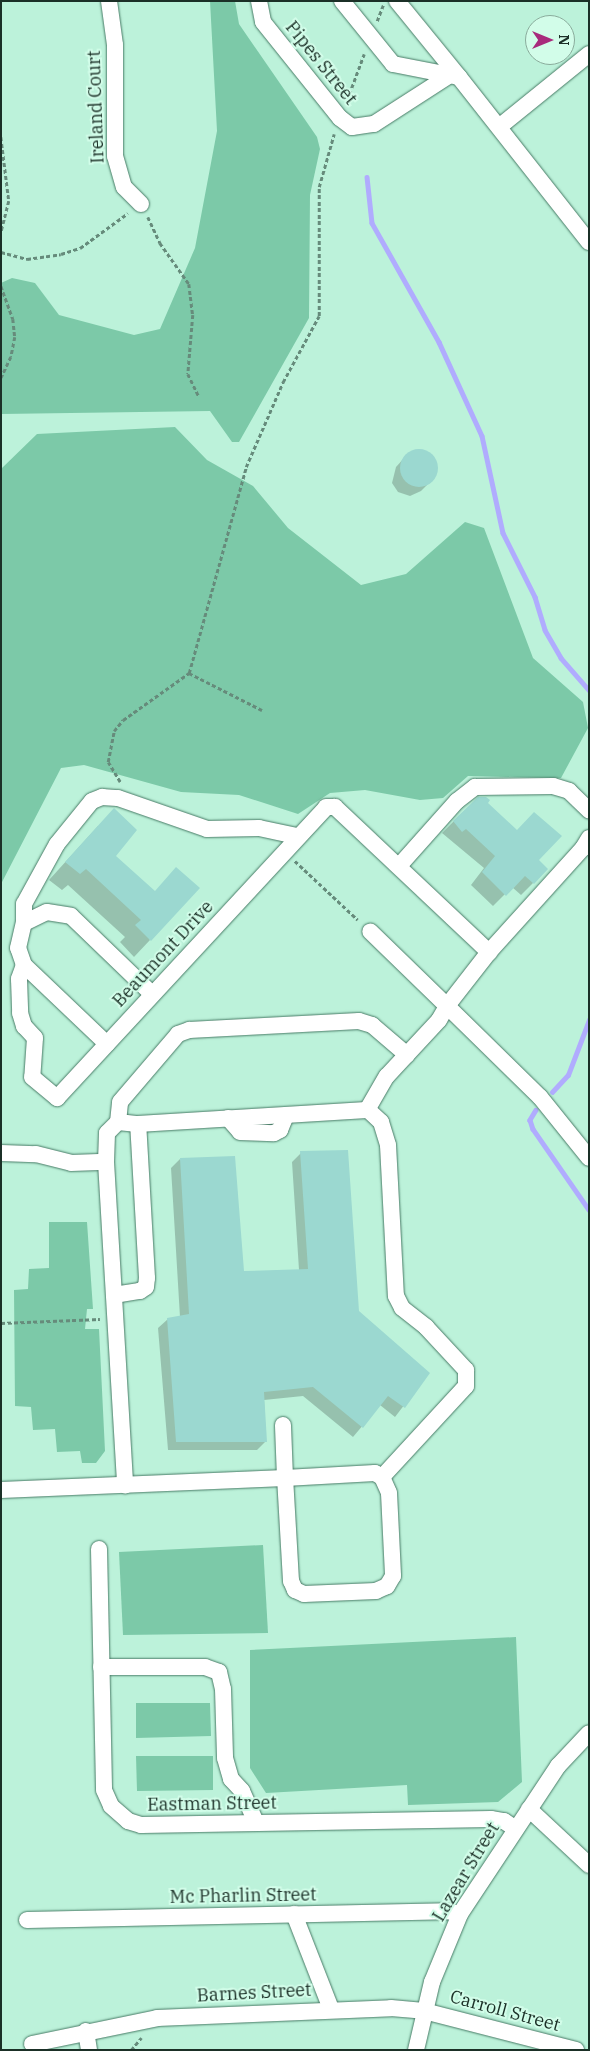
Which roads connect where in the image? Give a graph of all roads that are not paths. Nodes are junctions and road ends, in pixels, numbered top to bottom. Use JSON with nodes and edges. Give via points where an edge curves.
{"nodes":[{"id":1,"x":109,"y":1,"type":"edge"},
{"id":2,"x":259,"y":1,"type":"edge"},
{"id":3,"x":342,"y":1,"type":"edge"},
{"id":4,"x":397,"y":1,"type":"edge"},
{"id":5,"x":589,"y":54,"type":"edge"},
{"id":6,"x":453,"y":77,"type":"junction"},
{"id":7,"x":499,"y":127,"type":"junction"},
{"id":8,"x":141,"y":204,"type":"road end"},
{"id":9,"x":589,"y":242,"type":"edge"},
{"id":10,"x":589,"y":810,"type":"edge"},
{"id":11,"x":298,"y":836,"type":"junction"},
{"id":12,"x":589,"y":838,"type":"edge"},
{"id":13,"x":399,"y":866,"type":"junction"},
{"id":14,"x":24,"y":923,"type":"junction"},
{"id":15,"x":370,"y":931,"type":"dead end"},
{"id":16,"x":489,"y":952,"type":"junction"},
{"id":17,"x":24,"y":965,"type":"junction"},
{"id":18,"x":152,"y":994,"type":"junction"},
{"id":19,"x":447,"y":1006,"type":"junction"},
{"id":20,"x":107,"y":1044,"type":"junction"},
{"id":21,"x":407,"y":1055,"type":"junction"},
{"id":22,"x":367,"y":1109,"type":"junction"},
{"id":23,"x":118,"y":1122,"type":"junction"},
{"id":24,"x":138,"y":1124,"type":"junction"},
{"id":25,"x":1,"y":1153,"type":"edge"},
{"id":26,"x":589,"y":1158,"type":"edge"},
{"id":27,"x":106,"y":1162,"type":"junction"},
{"id":28,"x":114,"y":1295,"type":"junction"},
{"id":29,"x":283,"y":1425,"type":"dead end"},
{"id":30,"x":382,"y":1477,"type":"junction"},
{"id":31,"x":285,"y":1478,"type":"junction"},
{"id":32,"x":125,"y":1485,"type":"junction"},
{"id":33,"x":1,"y":1490,"type":"edge"},
{"id":34,"x":99,"y":1549,"type":"dead end"},
{"id":35,"x":101,"y":1667,"type":"junction"},
{"id":36,"x":589,"y":1734,"type":"edge"},
{"id":37,"x":529,"y":1809,"type":"junction"},
{"id":38,"x":256,"y":1823,"type":"junction"},
{"id":39,"x":516,"y":1829,"type":"junction"},
{"id":40,"x":589,"y":1865,"type":"edge"},
{"id":41,"x":294,"y":1914,"type":"junction"},
{"id":42,"x":460,"y":1914,"type":"junction"},
{"id":43,"x":27,"y":1920,"type":"dead end"},
{"id":44,"x":331,"y":2009,"type":"junction"},
{"id":45,"x":424,"y":2010,"type":"junction"},
{"id":46,"x":86,"y":2031,"type":"junction"},
{"id":47,"x":32,"y":2044,"type":"dead end"},
{"id":48,"x":56,"y":2044,"type":"edge"},
{"id":49,"x":88,"y":2050,"type":"edge"},
{"id":50,"x":416,"y":2050,"type":"edge"},
{"id":51,"x":576,"y":2050,"type":"edge"}],
"edges":[{"from":1,"to":8,"type":"street","name":"Ireland Court","via":[[115,45],[115,156],[124,187]]},
{"from":2,"to":6,"type":"street","name":"Pipes Street","via":[[263,22],[340,118],[352,127],[369,126]]},
{"from":3,"to":6,"type":"street","via":[[393,64]]},
{"from":4,"to":6,"type":"street"},
{"from":5,"to":7,"type":"street"},
{"from":6,"to":7,"type":"street"},
{"from":7,"to":9,"type":"street"},
{"from":10,"to":13,"type":"street","via":[[569,791],[553,786],[474,787],[457,800]]},
{"from":11,"to":13,"type":"street","name":"Beaumont Drive","via":[[326,807],[335,807]]},
{"from":11,"to":14,"type":"street","via":[[259,828],[226,830],[190,826],[150,807],[102,797],[92,801],[57,844],[24,904]]},
{"from":11,"to":18,"type":"street","name":"Beaumont Drive"},
{"from":12,"to":16,"type":"street"},
{"from":13,"to":16,"type":"street","name":"Beaumont Drive"},
{"from":14,"to":17,"type":"street","via":[[18,948]]},
{"from":14,"to":18,"type":"street","via":[[48,912],[71,916]]},
{"from":15,"to":19,"type":"street"},
{"from":16,"to":19,"type":"street"},
{"from":17,"to":20,"type":"street"},
{"from":17,"to":20,"type":"street","name":"Beaumont Drive","via":[[19,979],[20,1013],[24,1026],[36,1038],[32,1078],[57,1098]]},
{"from":18,"to":20,"type":"street","name":"Beaumont Drive"},
{"from":19,"to":21,"type":"street","via":[[439,1020]]},
{"from":19,"to":26,"type":"street","via":[[540,1097]]},
{"from":21,"to":22,"type":"street","via":[[388,1076]]},
{"from":21,"to":23,"type":"street","via":[[372,1025],[358,1021],[189,1030],[178,1034],[120,1102]]},
{"from":22,"to":24,"type":"street"},
{"from":22,"to":30,"type":"street","via":[[381,1122],[388,1144],[396,1296],[402,1308],[426,1327],[466,1370],[466,1386]]},
{"from":23,"to":24,"type":"street"},
{"from":23,"to":27,"type":"street","via":[[107,1133]]},
{"from":24,"to":28,"type":"street","via":[[146,1287],[140,1292]]},
{"from":25,"to":27,"type":"street","via":[[36,1154],[71,1163]]},
{"from":27,"to":28,"type":"street"},
{"from":28,"to":32,"type":"street"},
{"from":29,"to":31,"type":"street"},
{"from":30,"to":31,"type":"street","via":[[375,1473]]},
{"from":30,"to":31,"type":"street","via":[[389,1493],[393,1550],[393,1576],[387,1586],[376,1591],[304,1594],[295,1590],[291,1581]]},
{"from":31,"to":32,"type":"street"},
{"from":32,"to":33,"type":"street"},
{"from":34,"to":35,"type":"street","name":"Eastman Street"},
{"from":35,"to":38,"type":"street","via":[[205,1666],[219,1672],[223,1689],[225,1758],[231,1779],[242,1790]]},
{"from":35,"to":38,"type":"street","name":"Eastman Street","via":[[104,1790],[116,1811],[128,1821],[141,1825]]},
{"from":36,"to":37,"type":"street","name":"Lazear Street","via":[[558,1766]]},
{"from":37,"to":39,"type":"street","name":"Lazear Street"},
{"from":37,"to":40,"type":"street"},
{"from":38,"to":39,"type":"street","name":"Eastman Street","via":[[492,1819],[504,1821]]},
{"from":39,"to":42,"type":"street","name":"Lazear Street"},
{"from":41,"to":42,"type":"street","name":"Mc Pharlin Street","via":[[447,1911]]},
{"from":41,"to":43,"type":"street","name":"Mc Pharlin Street"},
{"from":41,"to":44,"type":"street"},
{"from":42,"to":45,"type":"street","name":"Lazear Street","via":[[440,1959]]},
{"from":44,"to":45,"type":"street","name":"Barnes Street"},
{"from":44,"to":46,"type":"street","name":"Barnes Street","via":[[157,2018]]},
{"from":45,"to":50,"type":"street","name":"Lazear Street"},
{"from":45,"to":51,"type":"street","name":"Carroll Street"},
{"from":46,"to":48,"type":"street","name":"Barnes Street"},
{"from":46,"to":49,"type":"street"},
{"from":47,"to":48,"type":"street","name":"Barnes Street"}]}
